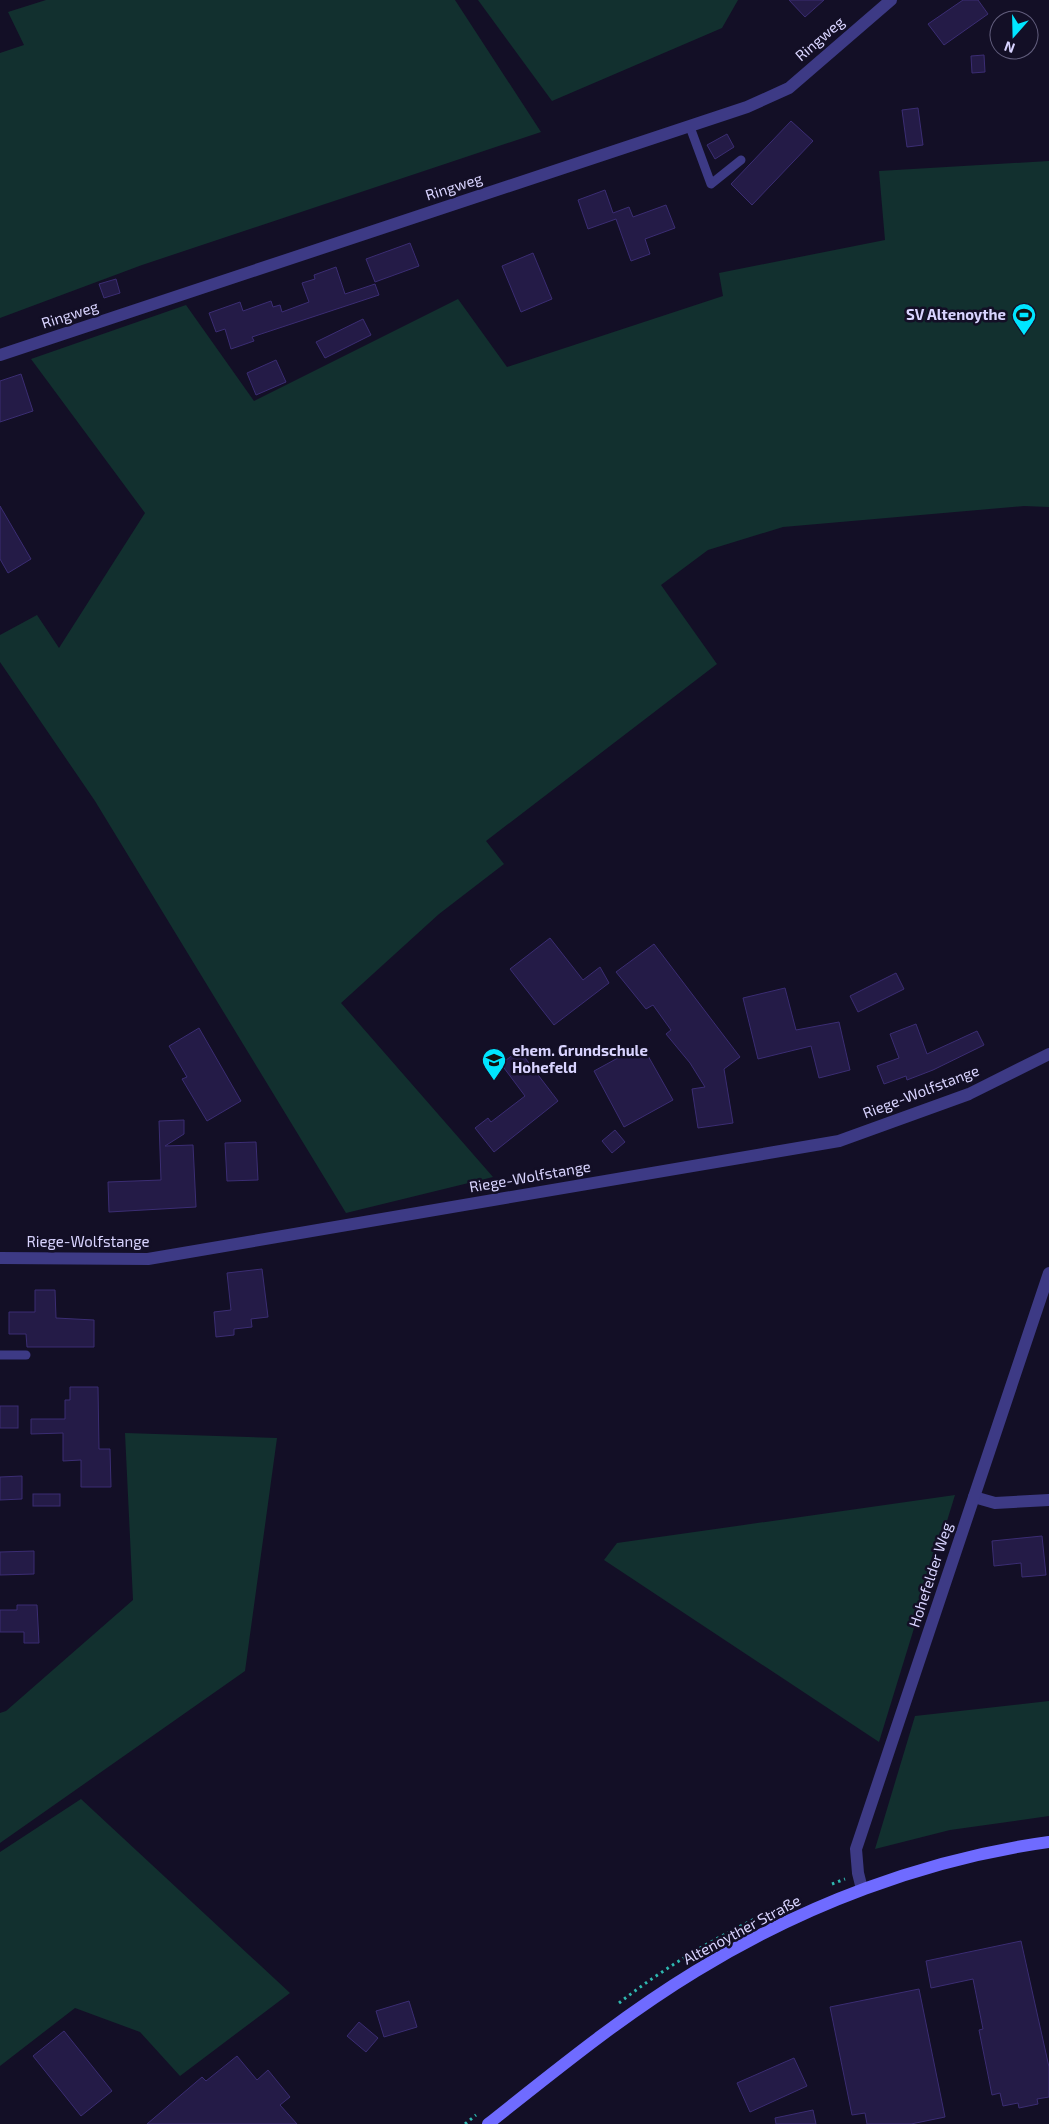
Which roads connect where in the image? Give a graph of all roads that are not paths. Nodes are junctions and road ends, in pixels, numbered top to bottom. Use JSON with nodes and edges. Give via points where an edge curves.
{"nodes":[{"id":1,"x":891,"y":0,"type":"edge"},
{"id":2,"x":690,"y":127,"type":"junction"},
{"id":3,"x":741,"y":160,"type":"dead end"},
{"id":4,"x":0,"y":355,"type":"edge"},
{"id":5,"x":1049,"y":1054,"type":"edge"},
{"id":6,"x":0,"y":1258,"type":"edge"},
{"id":7,"x":1049,"y":1273,"type":"edge"},
{"id":8,"x":0,"y":1355,"type":"edge"},
{"id":9,"x":26,"y":1355,"type":"dead end"},
{"id":10,"x":974,"y":1497,"type":"junction"},
{"id":11,"x":1049,"y":1500,"type":"edge"},
{"id":12,"x":1049,"y":1842,"type":"edge"},
{"id":13,"x":862,"y":1889,"type":"junction"},
{"id":14,"x":488,"y":2124,"type":"edge"}],
"edges":[{"from":1,"to":2,"type":"street","name":"Ringweg","via":[[789,88]]},
{"from":2,"to":3,"type":"lane","via":[[711,184]]},
{"from":2,"to":4,"type":"street","name":"Ringweg"},
{"from":5,"to":6,"type":"street","name":"Riege-Wolfstange","via":[[969,1094],[839,1141],[148,1259]]},
{"from":7,"to":10,"type":"street","name":"Hohefelder Weg"},
{"from":8,"to":9,"type":"lane"},
{"from":10,"to":11,"type":"street","via":[[994,1503]]},
{"from":10,"to":13,"type":"street","name":"Hohefelder Weg","via":[[856,1849]]},
{"from":12,"to":13,"type":"main road","name":"Altenoyther Straße","via":[[949,1862]]},
{"from":13,"to":14,"type":"main road","name":"Altenoyther Straße","via":[[776,1926],[696,1971],[575,2056]]}]}
